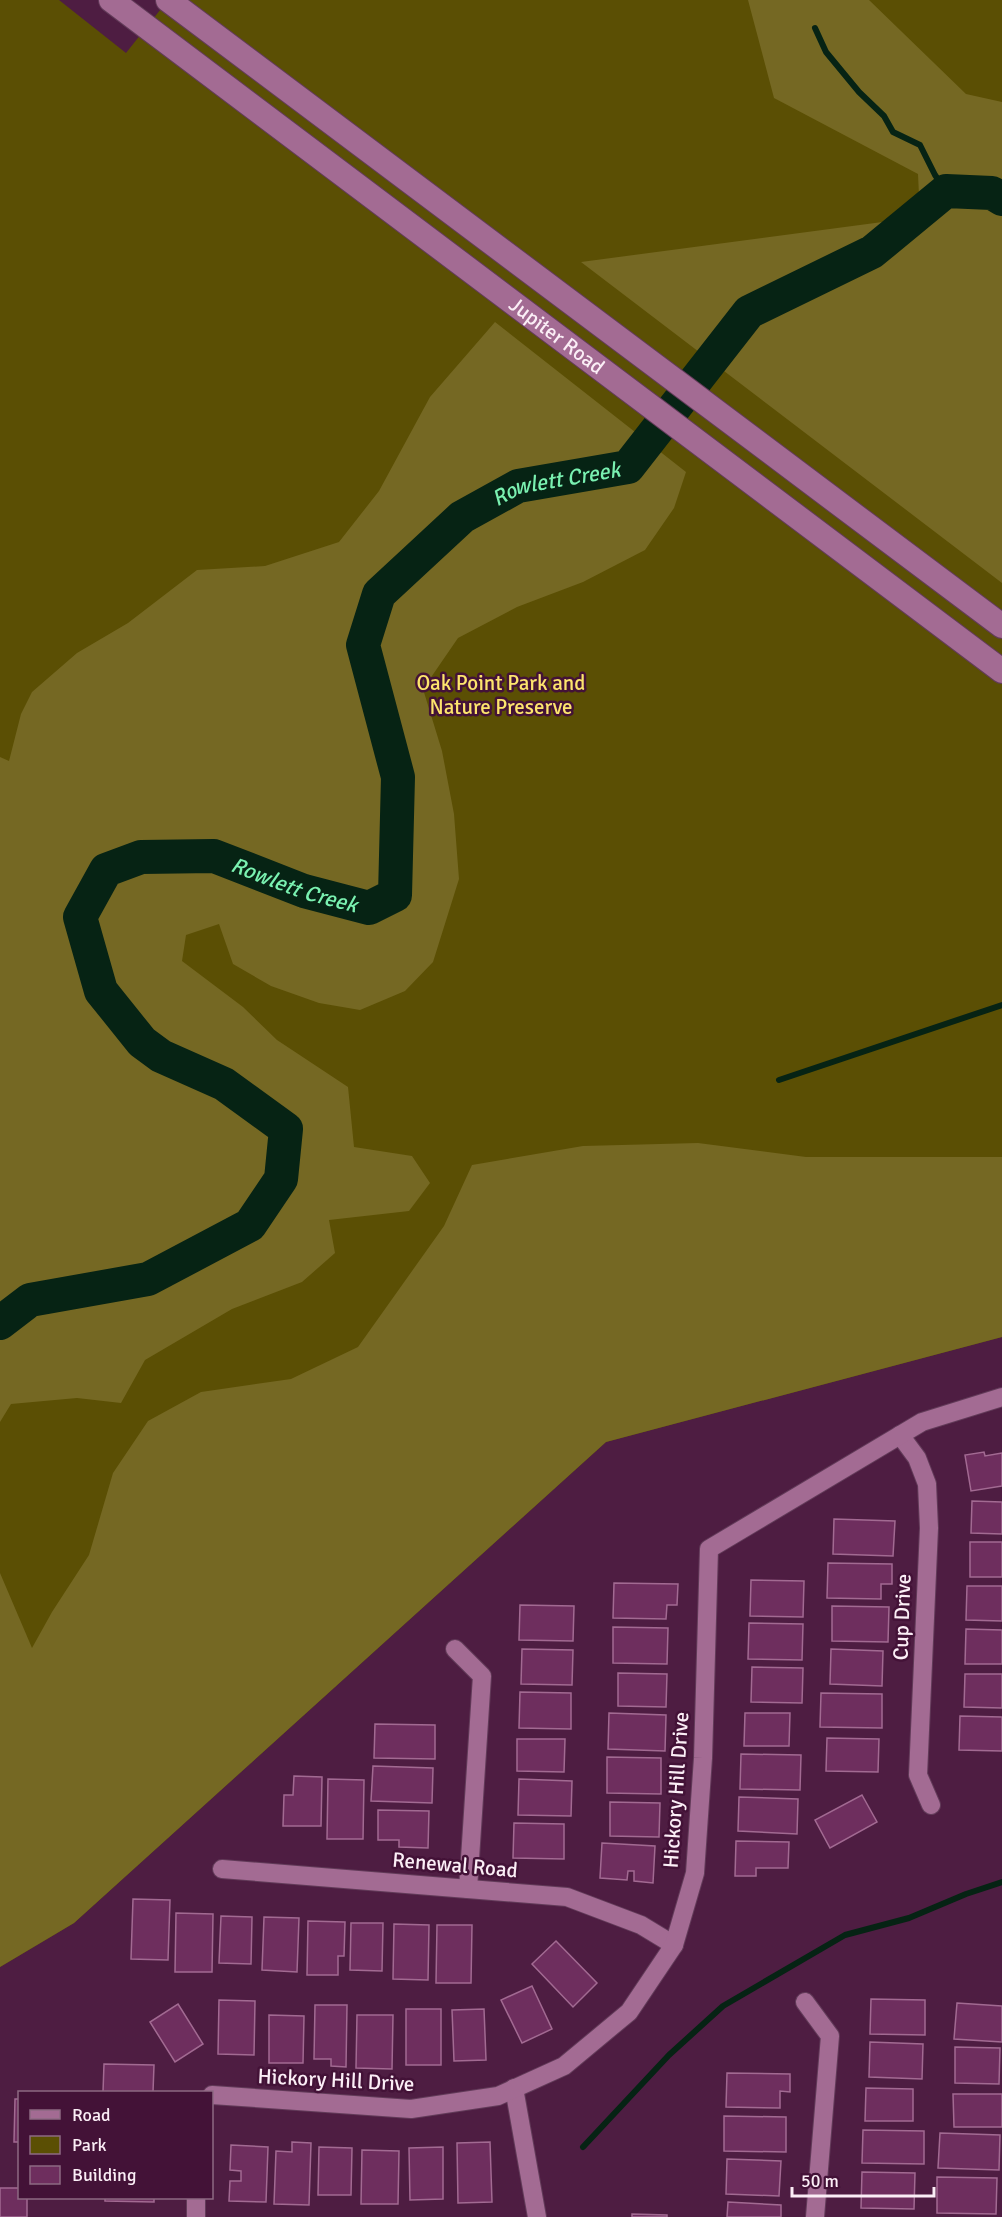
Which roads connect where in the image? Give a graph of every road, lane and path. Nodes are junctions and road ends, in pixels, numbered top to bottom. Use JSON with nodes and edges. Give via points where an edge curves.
{"nodes":[{"id":1,"x":111,"y":0,"type":"edge"},
{"id":2,"x":168,"y":0,"type":"edge"},
{"id":3,"x":1002,"y":626,"type":"edge"},
{"id":4,"x":1002,"y":671,"type":"edge"},
{"id":5,"x":1002,"y":1397,"type":"edge"},
{"id":6,"x":900,"y":1435,"type":"junction"},
{"id":7,"x":454,"y":1649,"type":"dead end"},
{"id":8,"x":931,"y":1805,"type":"dead end"},
{"id":9,"x":222,"y":1869,"type":"dead end"},
{"id":10,"x":468,"y":1889,"type":"junction"},
{"id":11,"x":674,"y":1945,"type":"junction"},
{"id":12,"x":805,"y":2002,"type":"dead end"},
{"id":13,"x":514,"y":2088,"type":"junction"},
{"id":14,"x":213,"y":2095,"type":"edge"},
{"id":15,"x":196,"y":2199,"type":"edge"},
{"id":16,"x":196,"y":2217,"type":"edge"},
{"id":17,"x":537,"y":2217,"type":"edge"},
{"id":18,"x":815,"y":2217,"type":"edge"}],
"edges":[{"from":1,"to":4,"type":"main road","name":"Jupiter Road"},
{"from":2,"to":3,"type":"main road","name":"Jupiter Road"},
{"from":5,"to":6,"type":"street","name":"Hickory Hill Drive","via":[[922,1422]]},
{"from":6,"to":8,"type":"street","name":"Cup Drive","via":[[917,1458],[927,1484],[929,1528],[918,1775]]},
{"from":6,"to":11,"type":"street","name":"Hickory Hill Drive","via":[[709,1549],[703,1758],[694,1873]]},
{"from":7,"to":10,"type":"street","via":[[482,1676]]},
{"from":9,"to":10,"type":"street","name":"Renewal Road"},
{"from":10,"to":11,"type":"street","name":"Renewal Road","via":[[567,1898],[641,1925]]},
{"from":11,"to":13,"type":"street","name":"Hickory Hill Drive","via":[[629,2012],[564,2066]]},
{"from":12,"to":18,"type":"street","via":[[830,2036]]},
{"from":13,"to":14,"type":"street","name":"Hickory Hill Drive","via":[[498,2096],[411,2109]]},
{"from":13,"to":17,"type":"street"},
{"from":15,"to":16,"type":"street"}]}
